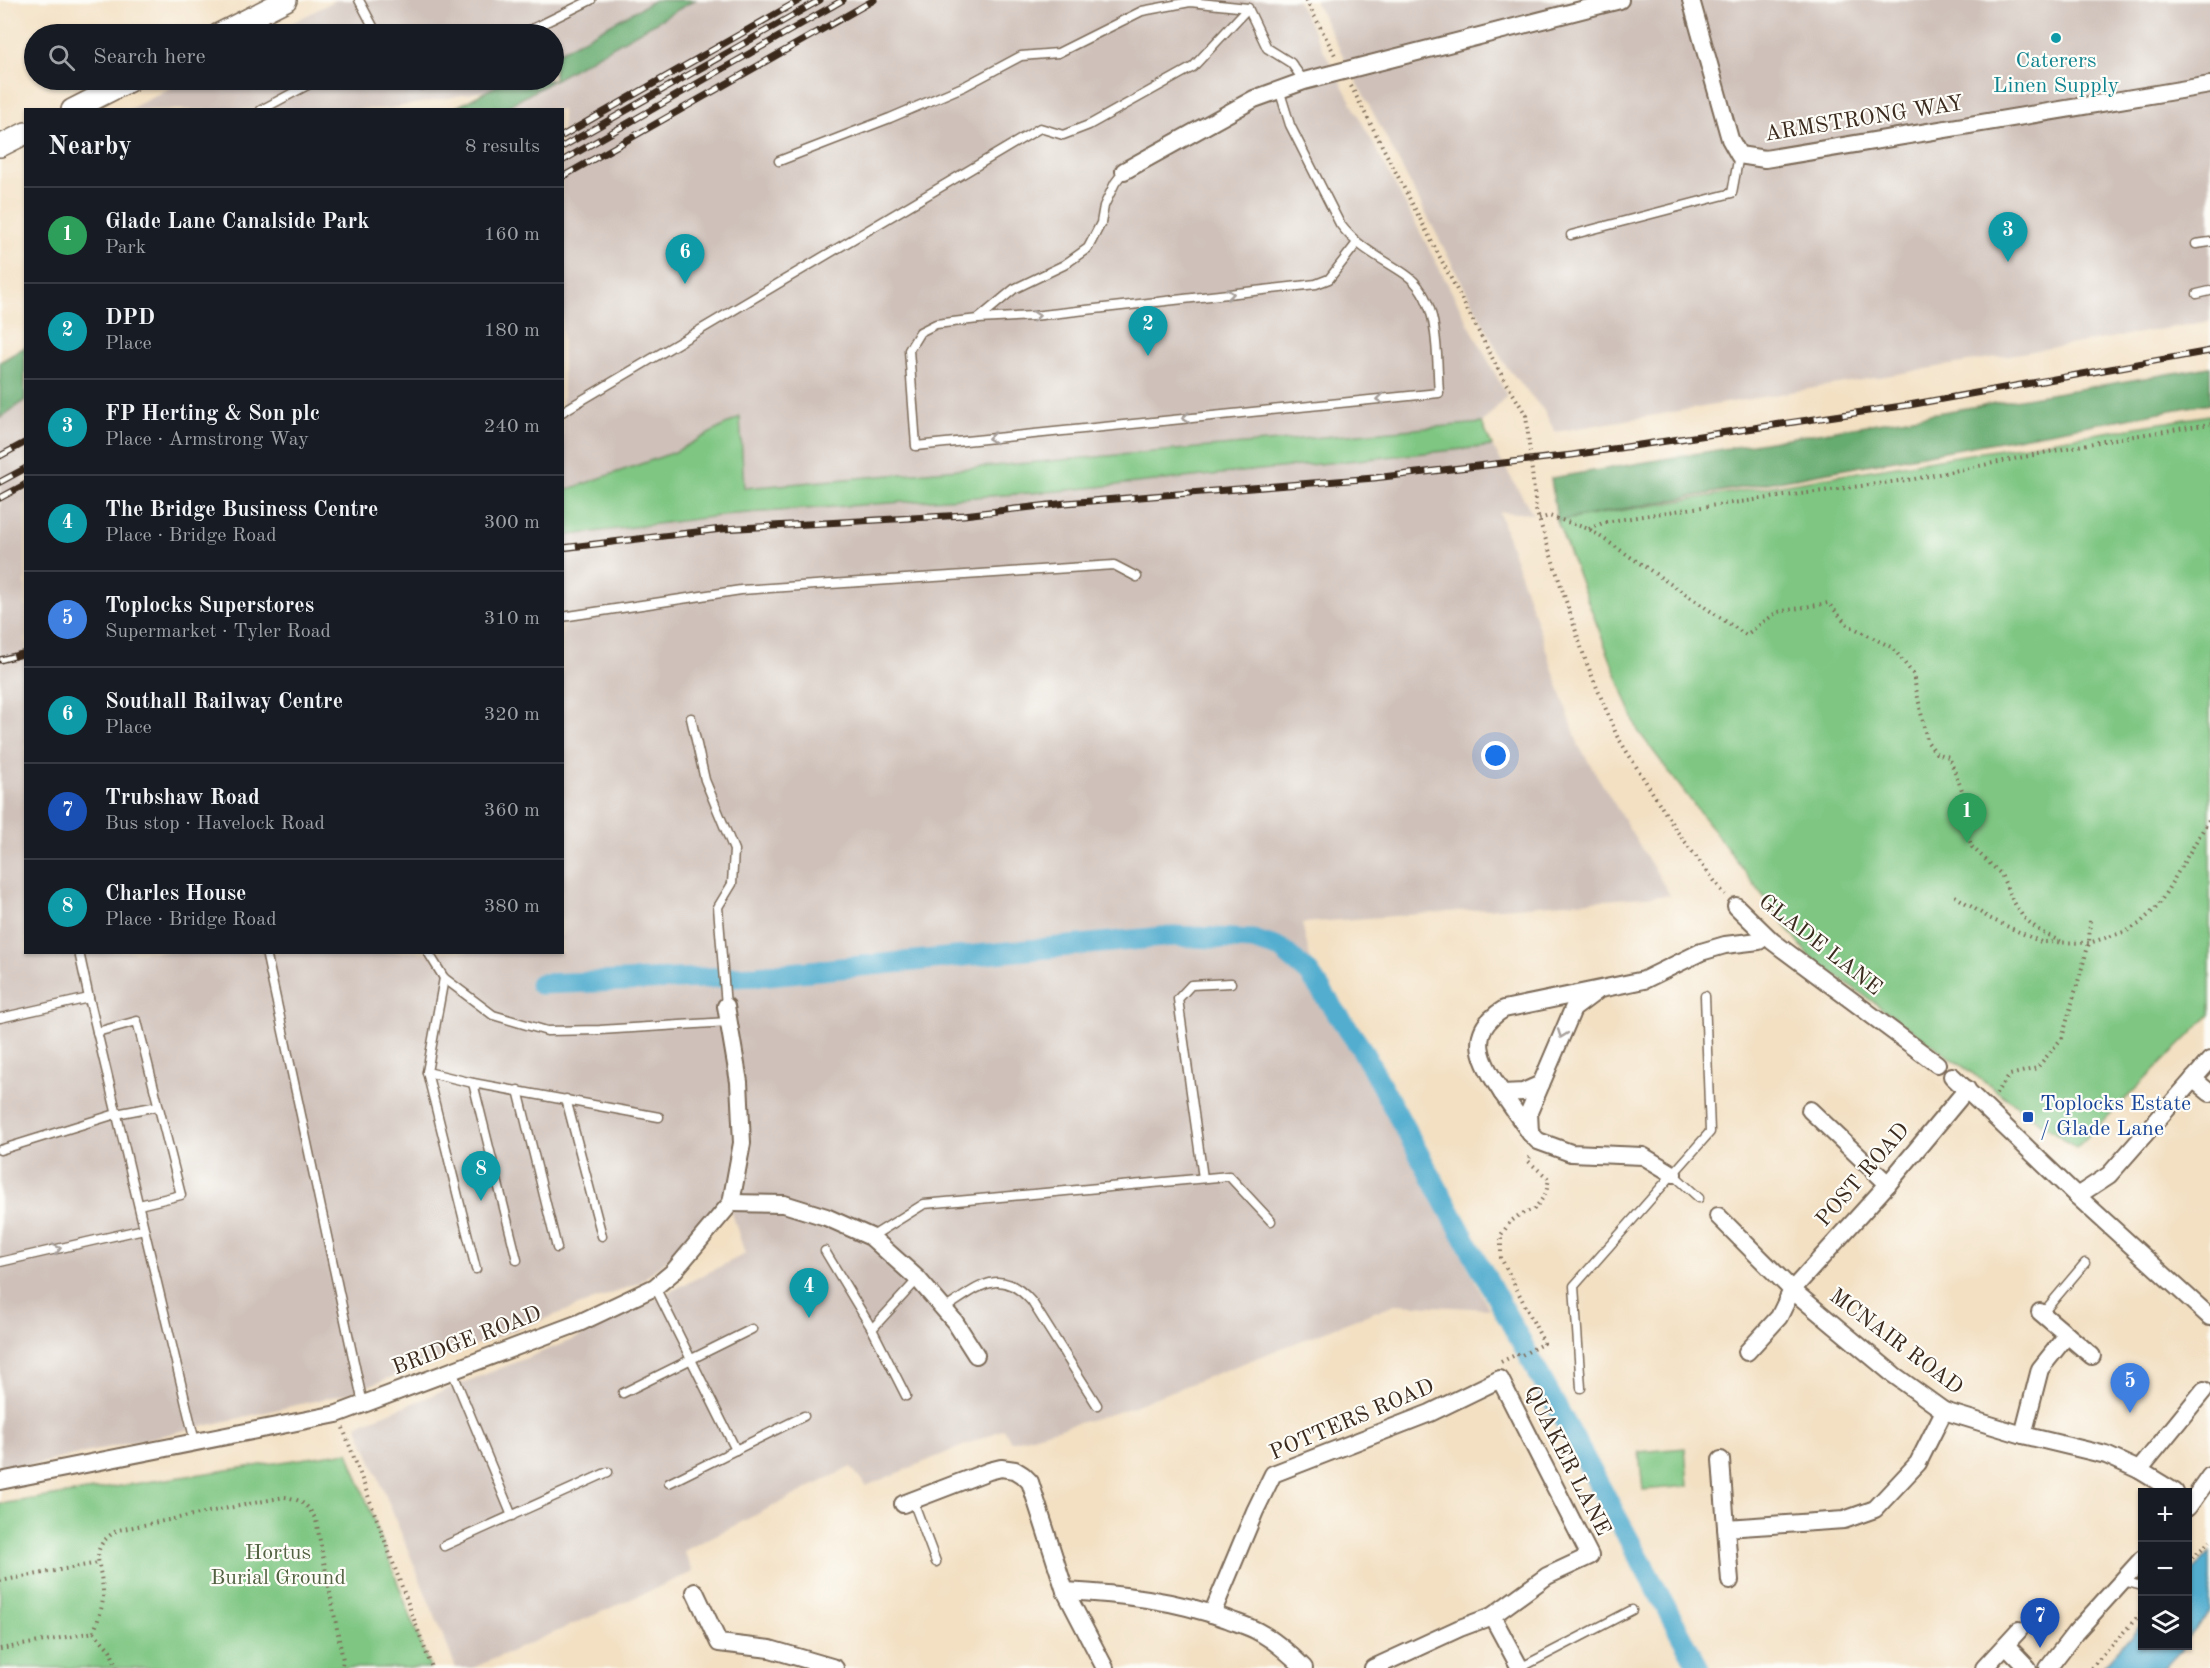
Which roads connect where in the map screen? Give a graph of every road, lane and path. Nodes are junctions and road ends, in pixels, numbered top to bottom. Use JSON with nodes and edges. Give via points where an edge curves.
{"nodes":[{"id":1,"x":286,"y":0,"type":"edge"},
{"id":2,"x":359,"y":0,"type":"edge"},
{"id":3,"x":591,"y":0,"type":"edge"},
{"id":4,"x":1306,"y":0,"type":"edge"},
{"id":5,"x":1620,"y":0,"type":"edge"},
{"id":6,"x":1691,"y":0,"type":"edge"},
{"id":7,"x":1248,"y":8,"type":"junction"},
{"id":8,"x":239,"y":24,"type":"edge"},
{"id":9,"x":372,"y":24,"type":"edge"},
{"id":10,"x":542,"y":24,"type":"edge"},
{"id":11,"x":1334,"y":52,"type":"dead end"},
{"id":12,"x":1348,"y":80,"type":"dead end"},
{"id":13,"x":1304,"y":81,"type":"junction"},
{"id":14,"x":2210,"y":86,"type":"edge"},
{"id":15,"x":1279,"y":89,"type":"junction"},
{"id":16,"x":111,"y":90,"type":"edge"},
{"id":17,"x":298,"y":90,"type":"edge"},
{"id":18,"x":76,"y":108,"type":"edge"},
{"id":19,"x":265,"y":108,"type":"edge"},
{"id":20,"x":24,"y":134,"type":"edge"},
{"id":21,"x":0,"y":146,"type":"edge"},
{"id":22,"x":1739,"y":155,"type":"junction"},
{"id":23,"x":779,"y":161,"type":"dead end"},
{"id":24,"x":1124,"y":171,"type":"joint"},
{"id":25,"x":1570,"y":235,"type":"dead end"},
{"id":26,"x":2210,"y":242,"type":"edge"},
{"id":27,"x":1358,"y":243,"type":"junction"},
{"id":28,"x":2196,"y":244,"type":"dead end"},
{"id":29,"x":2210,"y":291,"type":"edge"},
{"id":30,"x":2197,"y":294,"type":"dead end"},
{"id":31,"x":978,"y":319,"type":"junction"},
{"id":32,"x":564,"y":411,"type":"edge"},
{"id":33,"x":2210,"y":424,"type":"edge"},
{"id":34,"x":1539,"y":519,"type":"junction"},
{"id":35,"x":1589,"y":529,"type":"junction"},
{"id":36,"x":1137,"y":577,"type":"dead end"},
{"id":37,"x":564,"y":618,"type":"edge"},
{"id":38,"x":692,"y":718,"type":"dead end"},
{"id":39,"x":2210,"y":818,"type":"edge"},
{"id":40,"x":1955,"y":896,"type":"dead end"},
{"id":41,"x":1736,"y":906,"type":"joint"},
{"id":42,"x":2090,"y":920,"type":"dead end"},
{"id":43,"x":1765,"y":935,"type":"junction"},
{"id":44,"x":2064,"y":943,"type":"junction"},
{"id":45,"x":2089,"y":943,"type":"junction"},
{"id":46,"x":79,"y":954,"type":"edge"},
{"id":47,"x":267,"y":954,"type":"edge"},
{"id":48,"x":429,"y":954,"type":"edge"},
{"id":49,"x":444,"y":978,"type":"junction"},
{"id":50,"x":1231,"y":983,"type":"dead end"},
{"id":51,"x":1597,"y":991,"type":"junction"},
{"id":52,"x":1705,"y":996,"type":"dead end"},
{"id":53,"x":88,"y":998,"type":"junction"},
{"id":54,"x":727,"y":1014,"type":"junction"},
{"id":55,"x":0,"y":1018,"type":"edge"},
{"id":56,"x":97,"y":1032,"type":"junction"},
{"id":57,"x":2210,"y":1059,"type":"edge"},
{"id":58,"x":1937,"y":1064,"type":"joint"},
{"id":59,"x":427,"y":1072,"type":"junction"},
{"id":60,"x":1952,"y":1076,"type":"joint"},
{"id":61,"x":2193,"y":1079,"type":"junction"},
{"id":62,"x":473,"y":1083,"type":"junction"},
{"id":63,"x":1541,"y":1084,"type":"junction"},
{"id":64,"x":1967,"y":1089,"type":"junction"},
{"id":65,"x":518,"y":1090,"type":"junction"},
{"id":66,"x":1503,"y":1093,"type":"junction"},
{"id":67,"x":2210,"y":1093,"type":"edge"},
{"id":68,"x":566,"y":1099,"type":"junction"},
{"id":69,"x":158,"y":1106,"type":"junction"},
{"id":70,"x":1985,"y":1107,"type":"junction"},
{"id":71,"x":1810,"y":1110,"type":"dead end"},
{"id":72,"x":116,"y":1114,"type":"junction"},
{"id":73,"x":659,"y":1117,"type":"dead end"},
{"id":74,"x":1530,"y":1133,"type":"junction"},
{"id":75,"x":0,"y":1150,"type":"edge"},
{"id":76,"x":1531,"y":1154,"type":"dead end"},
{"id":77,"x":1673,"y":1174,"type":"junction"},
{"id":78,"x":1203,"y":1178,"type":"junction"},
{"id":79,"x":1888,"y":1184,"type":"junction"},
{"id":80,"x":2077,"y":1196,"type":"junction"},
{"id":81,"x":1699,"y":1198,"type":"dead end"},
{"id":82,"x":731,"y":1203,"type":"junction"},
{"id":83,"x":139,"y":1205,"type":"junction"},
{"id":84,"x":1718,"y":1216,"type":"dead end"},
{"id":85,"x":1271,"y":1221,"type":"dead end"},
{"id":86,"x":144,"y":1228,"type":"junction"},
{"id":87,"x":602,"y":1236,"type":"dead end"},
{"id":88,"x":871,"y":1237,"type":"junction"},
{"id":89,"x":557,"y":1248,"type":"dead end"},
{"id":90,"x":825,"y":1251,"type":"dead end"},
{"id":91,"x":517,"y":1260,"type":"dead end"},
{"id":92,"x":0,"y":1262,"type":"edge"},
{"id":93,"x":2085,"y":1263,"type":"dead end"},
{"id":94,"x":476,"y":1269,"type":"dead end"},
{"id":95,"x":918,"y":1279,"type":"junction"},
{"id":96,"x":655,"y":1287,"type":"junction"},
{"id":97,"x":1792,"y":1290,"type":"junction"},
{"id":98,"x":944,"y":1308,"type":"junction"},
{"id":99,"x":2041,"y":1313,"type":"joint"},
{"id":100,"x":2210,"y":1317,"type":"edge"},
{"id":101,"x":752,"y":1329,"type":"dead end"},
{"id":102,"x":872,"y":1329,"type":"junction"},
{"id":103,"x":2067,"y":1335,"type":"junction"},
{"id":104,"x":1747,"y":1352,"type":"dead end"},
{"id":105,"x":1524,"y":1354,"type":"dead end"},
{"id":106,"x":976,"y":1355,"type":"dead end"},
{"id":107,"x":2092,"y":1356,"type":"dead end"},
{"id":108,"x":691,"y":1359,"type":"junction"},
{"id":109,"x":452,"y":1371,"type":"junction"},
{"id":110,"x":1493,"y":1382,"type":"joint"},
{"id":111,"x":1581,"y":1388,"type":"dead end"},
{"id":112,"x":2204,"y":1390,"type":"dead end"},
{"id":113,"x":622,"y":1393,"type":"dead end"},
{"id":114,"x":906,"y":1396,"type":"dead end"},
{"id":115,"x":363,"y":1404,"type":"junction"},
{"id":116,"x":1097,"y":1405,"type":"dead end"},
{"id":117,"x":1944,"y":1411,"type":"junction"},
{"id":118,"x":337,"y":1414,"type":"junction"},
{"id":119,"x":804,"y":1416,"type":"dead end"},
{"id":120,"x":2023,"y":1435,"type":"junction"},
{"id":121,"x":195,"y":1442,"type":"junction"},
{"id":122,"x":736,"y":1450,"type":"junction"},
{"id":123,"x":1721,"y":1460,"type":"dead end"},
{"id":124,"x":2139,"y":1470,"type":"junction"},
{"id":125,"x":608,"y":1472,"type":"dead end"},
{"id":126,"x":2210,"y":1476,"type":"edge"},
{"id":127,"x":0,"y":1481,"type":"edge"},
{"id":128,"x":669,"y":1483,"type":"dead end"},
{"id":129,"x":2168,"y":1488,"type":"edge"},
{"id":130,"x":2192,"y":1500,"type":"edge"},
{"id":131,"x":908,"y":1502,"type":"joint"},
{"id":132,"x":512,"y":1516,"type":"junction"},
{"id":133,"x":1726,"y":1528,"type":"junction"},
{"id":134,"x":2210,"y":1541,"type":"edge"},
{"id":135,"x":444,"y":1546,"type":"dead end"},
{"id":136,"x":2192,"y":1557,"type":"edge"},
{"id":137,"x":936,"y":1562,"type":"dead end"},
{"id":138,"x":98,"y":1563,"type":"junction"},
{"id":139,"x":2138,"y":1564,"type":"edge"},
{"id":140,"x":0,"y":1581,"type":"edge"},
{"id":141,"x":1730,"y":1581,"type":"dead end"},
{"id":142,"x":2123,"y":1581,"type":"junction"},
{"id":143,"x":2138,"y":1585,"type":"edge"},
{"id":144,"x":1065,"y":1591,"type":"junction"},
{"id":145,"x":695,"y":1592,"type":"dead end"},
{"id":146,"x":1632,"y":1610,"type":"dead end"},
{"id":147,"x":1212,"y":1614,"type":"junction"},
{"id":148,"x":1492,"y":1616,"type":"junction"},
{"id":149,"x":2138,"y":1616,"type":"edge"},
{"id":150,"x":2019,"y":1630,"type":"dead end"},
{"id":151,"x":94,"y":1632,"type":"junction"},
{"id":152,"x":2007,"y":1646,"type":"junction"},
{"id":153,"x":0,"y":1649,"type":"edge"},
{"id":154,"x":1103,"y":1663,"type":"edge"},
{"id":155,"x":117,"y":1668,"type":"edge"},
{"id":156,"x":342,"y":1668,"type":"edge"},
{"id":157,"x":432,"y":1668,"type":"edge"},
{"id":158,"x":835,"y":1668,"type":"edge"},
{"id":159,"x":1304,"y":1668,"type":"edge"},
{"id":160,"x":1373,"y":1668,"type":"edge"},
{"id":161,"x":1520,"y":1668,"type":"edge"},
{"id":162,"x":1984,"y":1668,"type":"edge"},
{"id":163,"x":2028,"y":1668,"type":"edge"},
{"id":164,"x":2048,"y":1668,"type":"edge"},
{"id":165,"x":2091,"y":1668,"type":"edge"}],
"edges":[{"from":1,"to":8,"type":"street"},
{"from":2,"to":9,"type":"lane"},
{"from":3,"to":10,"type":"lane"},
{"from":4,"to":11,"type":"path"},
{"from":5,"to":13,"type":"street"},
{"from":6,"to":22,"type":"street","via":[[1730,139]]},
{"from":7,"to":13,"type":"lane","via":[[1267,48],[1291,63]]},
{"from":7,"to":23,"type":"lane","via":[[1190,2],[1142,11],[1058,53],[1021,56],[965,86]]},
{"from":7,"to":32,"type":"lane","via":[[1193,67],[1089,125],[1063,135],[1040,128]]},
{"from":12,"to":34,"type":"path","name":"GLADE LANE","bridge":true,"via":[[1498,369],[1526,415]]},
{"from":13,"to":15,"type":"street"},
{"from":14,"to":22,"type":"street","name":"ARMSTRONG WAY","via":[[1765,159]]},
{"from":15,"to":24,"type":"street"},
{"from":15,"to":27,"type":"lane","via":[[1290,125],[1340,224]]},
{"from":16,"to":18,"type":"street"},
{"from":17,"to":19,"type":"lane"},
{"from":20,"to":21,"type":"street"},
{"from":22,"to":25,"type":"lane","via":[[1732,193]]},
{"from":24,"to":31,"type":"lane","via":[[1104,206],[1101,223],[1088,248],[1064,265],[1014,289]]},
{"from":26,"to":28,"type":"lane"},
{"from":31,"to":27,"type":"lane","one_way":true,"via":[[1316,284],[1329,279]]},
{"from":27,"to":31,"type":"lane","one_way":true,"via":[[1419,287],[1433,321],[1439,393],[916,446],[909,350],[920,332],[936,324]]},
{"from":29,"to":30,"type":"lane"},
{"from":33,"to":35,"type":"path","via":[[1914,479],[1694,508],[1605,522]]},
{"from":34,"to":35,"type":"path","via":[[1550,516]]},
{"from":34,"to":41,"type":"path","name":"GLADE LANE","via":[[1585,659],[1617,736],[1676,830]]},
{"from":35,"to":44,"type":"path","via":[[1746,635],[1777,612],[1828,603],[1848,625],[1893,648],[1913,674],[1927,741],[1936,753],[1949,757],[1953,765],[1962,790],[1966,831],[1972,847],[2001,874],[2024,917],[2041,932]]},
{"from":36,"to":37,"type":"lane","via":[[1114,565],[741,590]]},
{"from":38,"to":54,"type":"lane","via":[[705,780],[734,850],[732,884],[718,908]]},
{"from":39,"to":45,"type":"path","via":[[2158,906],[2127,931]]},
{"from":40,"to":44,"type":"path","via":[[1989,918],[2041,942]]},
{"from":41,"to":43,"type":"street","name":"GLADE LANE"},
{"from":42,"to":45,"type":"path"},
{"from":43,"to":51,"type":"street","via":[[1759,941],[1701,952],[1644,980]]},
{"from":43,"to":58,"type":"street","name":"GLADE LANE"},
{"from":44,"to":45,"type":"path"},
{"from":45,"to":70,"type":"path","via":[[2062,1038],[2037,1068],[2010,1075]]},
{"from":46,"to":53,"type":"lane"},
{"from":47,"to":115,"type":"lane"},
{"from":48,"to":49,"type":"lane"},
{"from":49,"to":54,"type":"lane","via":[[493,1015],[547,1031],[600,1030]]},
{"from":49,"to":59,"type":"lane"},
{"from":50,"to":78,"type":"lane","via":[[1191,985],[1178,999]]},
{"from":51,"to":63,"type":"street","one_way":true,"via":[[1573,1009]]},
{"from":51,"to":66,"type":"street","via":[[1504,1009],[1489,1018],[1479,1049]]},
{"from":52,"to":77,"type":"lane","via":[[1710,1132]]},
{"from":53,"to":55,"type":"lane"},
{"from":53,"to":56,"type":"lane"},
{"from":54,"to":82,"type":"street","name":"BRIDGE ROAD","via":[[739,1082],[742,1143]]},
{"from":56,"to":69,"type":"lane","via":[[137,1021]]},
{"from":56,"to":72,"type":"lane"},
{"from":57,"to":61,"type":"street"},
{"from":58,"to":60,"type":"lane","name":"GLADE LANE"},
{"from":59,"to":62,"type":"lane"},
{"from":59,"to":94,"type":"lane"},
{"from":60,"to":64,"type":"street","name":"GLADE LANE"},
{"from":61,"to":67,"type":"street"},
{"from":61,"to":80,"type":"street","via":[[2109,1174]]},
{"from":62,"to":65,"type":"lane"},
{"from":62,"to":91,"type":"lane"},
{"from":63,"to":66,"type":"street","via":[[1523,1092]]},
{"from":63,"to":74,"type":"street","via":[[1529,1112]]},
{"from":64,"to":70,"type":"street","name":"GLADE LANE"},
{"from":64,"to":79,"type":"street","name":"POST ROAD"},
{"from":65,"to":68,"type":"lane"},
{"from":65,"to":89,"type":"lane"},
{"from":66,"to":74,"type":"street"},
{"from":68,"to":73,"type":"lane"},
{"from":68,"to":87,"type":"lane"},
{"from":69,"to":72,"type":"lane"},
{"from":69,"to":83,"type":"lane","via":[[181,1196]]},
{"from":70,"to":80,"type":"street","name":"GLADE LANE"},
{"from":71,"to":79,"type":"street"},
{"from":72,"to":75,"type":"lane"},
{"from":72,"to":83,"type":"lane"},
{"from":74,"to":77,"type":"street","via":[[1538,1141],[1570,1153],[1643,1156]]},
{"from":76,"to":105,"type":"path","via":[[1528,1161],[1549,1179],[1546,1193],[1534,1209],[1519,1215],[1500,1235],[1501,1258],[1544,1343]]},
{"from":77,"to":81,"type":"lane"},
{"from":77,"to":111,"type":"lane","via":[[1574,1286]]},
{"from":78,"to":85,"type":"lane","via":[[1229,1176]]},
{"from":78,"to":88,"type":"lane","via":[[924,1204]]},
{"from":79,"to":97,"type":"street","name":"POST ROAD"},
{"from":80,"to":100,"type":"street","name":"GLADE LANE"},
{"from":82,"to":88,"type":"street","via":[[784,1204]]},
{"from":82,"to":96,"type":"street","name":"BRIDGE ROAD","via":[[673,1272]]},
{"from":83,"to":86,"type":"lane"},
{"from":84,"to":97,"type":"street","name":"MCNAIR ROAD"},
{"from":92,"to":86,"type":"lane","one_way":true},
{"from":86,"to":121,"type":"lane"},
{"from":88,"to":95,"type":"street"},
{"from":90,"to":102,"type":"lane"},
{"from":93,"to":99,"type":"lane"},
{"from":95,"to":98,"type":"street"},
{"from":95,"to":102,"type":"lane"},
{"from":96,"to":108,"type":"lane"},
{"from":96,"to":109,"type":"street","name":"BRIDGE ROAD","via":[[579,1323]]},
{"from":97,"to":104,"type":"street","name":"POST ROAD","via":[[1779,1317]]},
{"from":97,"to":117,"type":"street","name":"MCNAIR ROAD"},
{"from":98,"to":106,"type":"street"},
{"from":98,"to":116,"type":"lane","via":[[983,1285],[1012,1284],[1032,1302]]},
{"from":99,"to":103,"type":"street"},
{"from":101,"to":108,"type":"lane"},
{"from":102,"to":114,"type":"lane"},
{"from":103,"to":107,"type":"street"},
{"from":103,"to":120,"type":"street","via":[[2040,1369]]},
{"from":108,"to":113,"type":"lane"},
{"from":108,"to":122,"type":"lane"},
{"from":109,"to":115,"type":"street","name":"BRIDGE ROAD"},
{"from":109,"to":132,"type":"lane"},
{"from":110,"to":147,"type":"street","name":"POTTERS ROAD","via":[[1430,1413],[1273,1474]]},
{"from":110,"to":148,"type":"street","name":"QUAKER LANE","via":[[1590,1556],[1547,1576]]},
{"from":112,"to":124,"type":"street"},
{"from":115,"to":118,"type":"street","name":"BRIDGE ROAD"},
{"from":117,"to":120,"type":"street","name":"MCNAIR ROAD"},
{"from":117,"to":133,"type":"street","via":[[1918,1463],[1875,1509],[1844,1520]]},
{"from":118,"to":121,"type":"street","name":"BRIDGE ROAD"},
{"from":118,"to":157,"type":"path"},
{"from":119,"to":122,"type":"lane"},
{"from":120,"to":124,"type":"street","name":"MCNAIR ROAD","via":[[2106,1455]]},
{"from":121,"to":127,"type":"street","name":"BRIDGE ROAD"},
{"from":122,"to":128,"type":"lane"},
{"from":123,"to":133,"type":"street"},
{"from":124,"to":129,"type":"street","name":"MCNAIR ROAD"},
{"from":125,"to":132,"type":"lane"},
{"from":126,"to":130,"type":"street"},
{"from":131,"to":137,"type":"lane"},
{"from":131,"to":144,"type":"street","via":[[1001,1468],[1023,1475],[1036,1497]]},
{"from":132,"to":135,"type":"lane"},
{"from":133,"to":141,"type":"street"},
{"from":134,"to":136,"type":"path"},
{"from":138,"to":140,"type":"path"},
{"from":138,"to":151,"type":"path","via":[[103,1592]]},
{"from":138,"to":156,"type":"path","via":[[99,1548],[106,1537],[118,1530],[284,1497],[298,1499],[310,1508],[316,1520]]},
{"from":139,"to":142,"type":"street"},
{"from":142,"to":143,"type":"lane"},
{"from":142,"to":164,"type":"street"},
{"from":144,"to":147,"type":"street","via":[[1169,1601]]},
{"from":144,"to":154,"type":"street"},
{"from":145,"to":158,"type":"street","via":[[719,1643],[770,1649]]},
{"from":146,"to":161,"type":"lane"},
{"from":147,"to":159,"type":"street","via":[[1257,1631]]},
{"from":148,"to":160,"type":"street"},
{"from":148,"to":161,"type":"street"},
{"from":149,"to":165,"type":"path"},
{"from":150,"to":152,"type":"street"},
{"from":151,"to":153,"type":"path"},
{"from":151,"to":155,"type":"path","via":[[110,1650]]},
{"from":152,"to":162,"type":"street"},
{"from":152,"to":163,"type":"street"}]}
